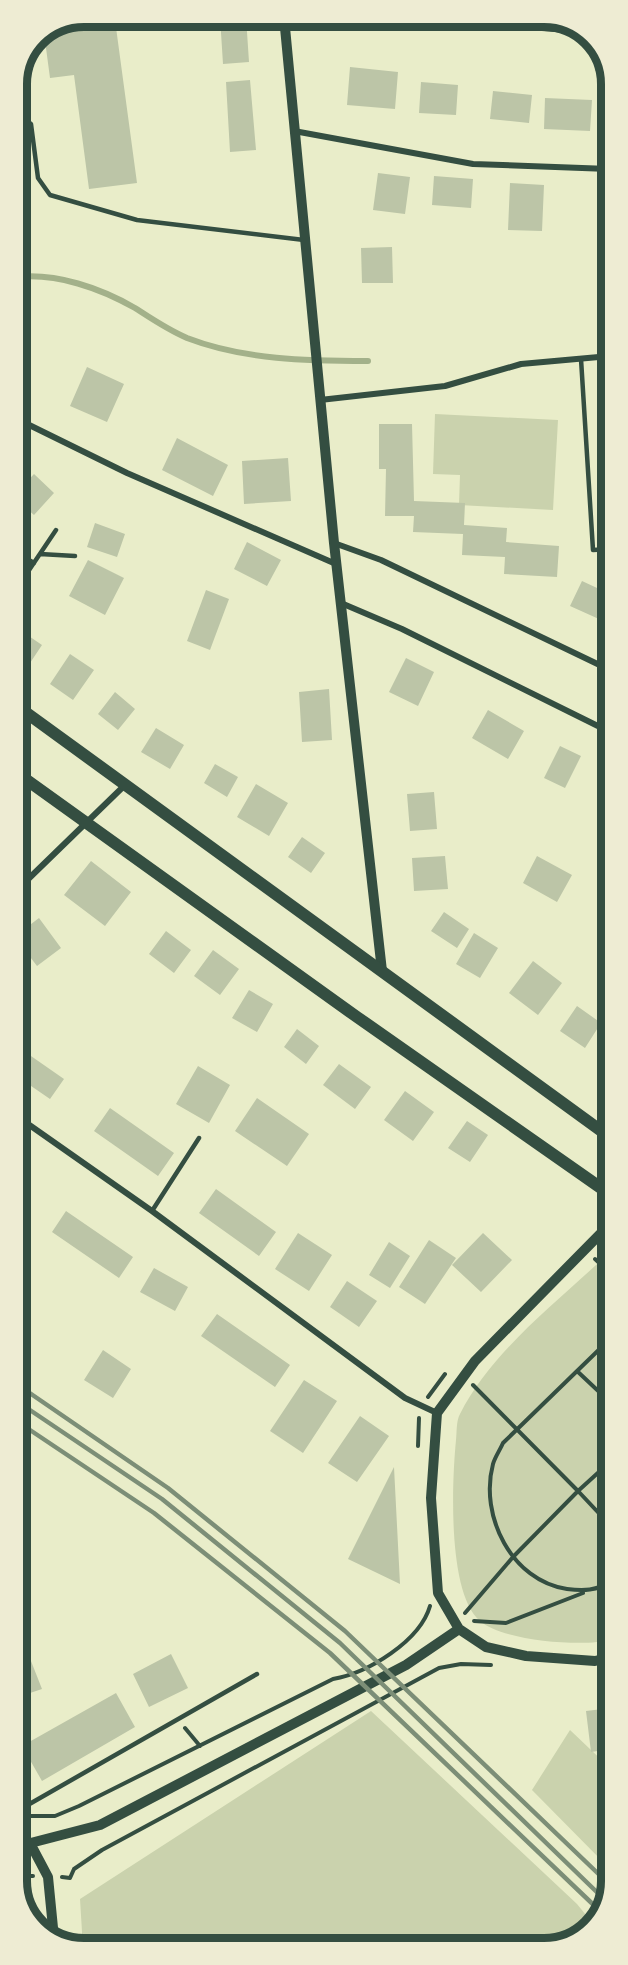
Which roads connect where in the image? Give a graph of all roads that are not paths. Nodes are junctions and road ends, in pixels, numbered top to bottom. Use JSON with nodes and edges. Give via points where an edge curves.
{"nodes":[{"id":1,"x":285,"y":27,"type":"edge"},
{"id":2,"x":519,"y":27,"type":"dead end"},
{"id":3,"x":563,"y":30,"type":"edge"},
{"id":4,"x":27,"y":120,"type":"edge"},
{"id":5,"x":294,"y":131,"type":"junction"},
{"id":6,"x":601,"y":169,"type":"edge"},
{"id":7,"x":304,"y":240,"type":"junction"},
{"id":8,"x":601,"y":357,"type":"edge"},
{"id":9,"x":581,"y":359,"type":"junction"},
{"id":10,"x":320,"y":400,"type":"junction"},
{"id":11,"x":27,"y":424,"type":"edge"},
{"id":12,"x":56,"y":530,"type":"dead end"},
{"id":13,"x":334,"y":543,"type":"junction"},
{"id":14,"x":601,"y":550,"type":"edge"},
{"id":15,"x":40,"y":554,"type":"junction"},
{"id":16,"x":75,"y":556,"type":"dead end"},
{"id":17,"x":27,"y":559,"type":"edge"},
{"id":18,"x":34,"y":563,"type":"junction"},
{"id":19,"x":337,"y":564,"type":"junction"},
{"id":20,"x":27,"y":573,"type":"edge"},
{"id":21,"x":341,"y":603,"type":"junction"},
{"id":22,"x":601,"y":666,"type":"edge"},
{"id":23,"x":27,"y":713,"type":"edge"},
{"id":24,"x":601,"y":727,"type":"edge"},
{"id":25,"x":27,"y":779,"type":"edge"},
{"id":26,"x":126,"y":783,"type":"junction"},
{"id":27,"x":86,"y":822,"type":"junction"},
{"id":28,"x":27,"y":880,"type":"edge"},
{"id":29,"x":382,"y":971,"type":"junction"},
{"id":30,"x":27,"y":1123,"type":"edge"},
{"id":31,"x":601,"y":1131,"type":"edge"},
{"id":32,"x":199,"y":1138,"type":"dead end"},
{"id":33,"x":601,"y":1188,"type":"edge"},
{"id":34,"x":152,"y":1211,"type":"junction"},
{"id":35,"x":601,"y":1233,"type":"edge"},
{"id":36,"x":437,"y":1413,"type":"junction"},
{"id":37,"x":459,"y":1629,"type":"junction"},
{"id":38,"x":601,"y":1660,"type":"edge"},
{"id":39,"x":257,"y":1674,"type":"dead end"},
{"id":40,"x":27,"y":1805,"type":"edge"},
{"id":41,"x":27,"y":1837,"type":"edge"},
{"id":42,"x":30,"y":1843,"type":"junction"},
{"id":43,"x":27,"y":1844,"type":"edge"},
{"id":44,"x":53,"y":1928,"type":"edge"}],
"edges":[{"from":1,"to":5,"type":"street"},
{"from":2,"to":3,"type":"lane"},
{"from":4,"to":7,"type":"lane","via":[[31,124],[38,178],[50,195],[137,220]]},
{"from":5,"to":6,"type":"street","via":[[473,164]]},
{"from":5,"to":7,"type":"street"},
{"from":7,"to":10,"type":"street"},
{"from":8,"to":9,"type":"street"},
{"from":9,"to":10,"type":"street","via":[[521,364],[445,386]]},
{"from":9,"to":14,"type":"lane","via":[[593,550]]},
{"from":10,"to":13,"type":"street"},
{"from":11,"to":19,"type":"street","via":[[127,473]]},
{"from":12,"to":15,"type":"lane"},
{"from":13,"to":19,"type":"street"},
{"from":13,"to":22,"type":"street","via":[[381,560]]},
{"from":15,"to":16,"type":"lane"},
{"from":15,"to":18,"type":"lane"},
{"from":17,"to":18,"type":"lane"},
{"from":18,"to":20,"type":"lane"},
{"from":19,"to":21,"type":"street"},
{"from":21,"to":24,"type":"street"},
{"from":21,"to":29,"type":"street"},
{"from":23,"to":26,"type":"main road"},
{"from":25,"to":27,"type":"main road"},
{"from":26,"to":27,"type":"street"},
{"from":26,"to":29,"type":"main road"},
{"from":27,"to":28,"type":"street"},
{"from":27,"to":33,"type":"main road"},
{"from":29,"to":31,"type":"main road"},
{"from":30,"to":34,"type":"street"},
{"from":32,"to":34,"type":"lane"},
{"from":34,"to":36,"type":"street","via":[[405,1398]]},
{"from":35,"to":36,"type":"street","via":[[476,1361]]},
{"from":36,"to":37,"type":"street","via":[[431,1498],[438,1593]]},
{"from":37,"to":38,"type":"street","via":[[486,1647],[526,1656]]},
{"from":37,"to":42,"type":"street","via":[[357,1692],[100,1825]]},
{"from":39,"to":40,"type":"lane"},
{"from":41,"to":42,"type":"street"},
{"from":42,"to":43,"type":"street"},
{"from":42,"to":44,"type":"street","via":[[48,1877]]}]}
